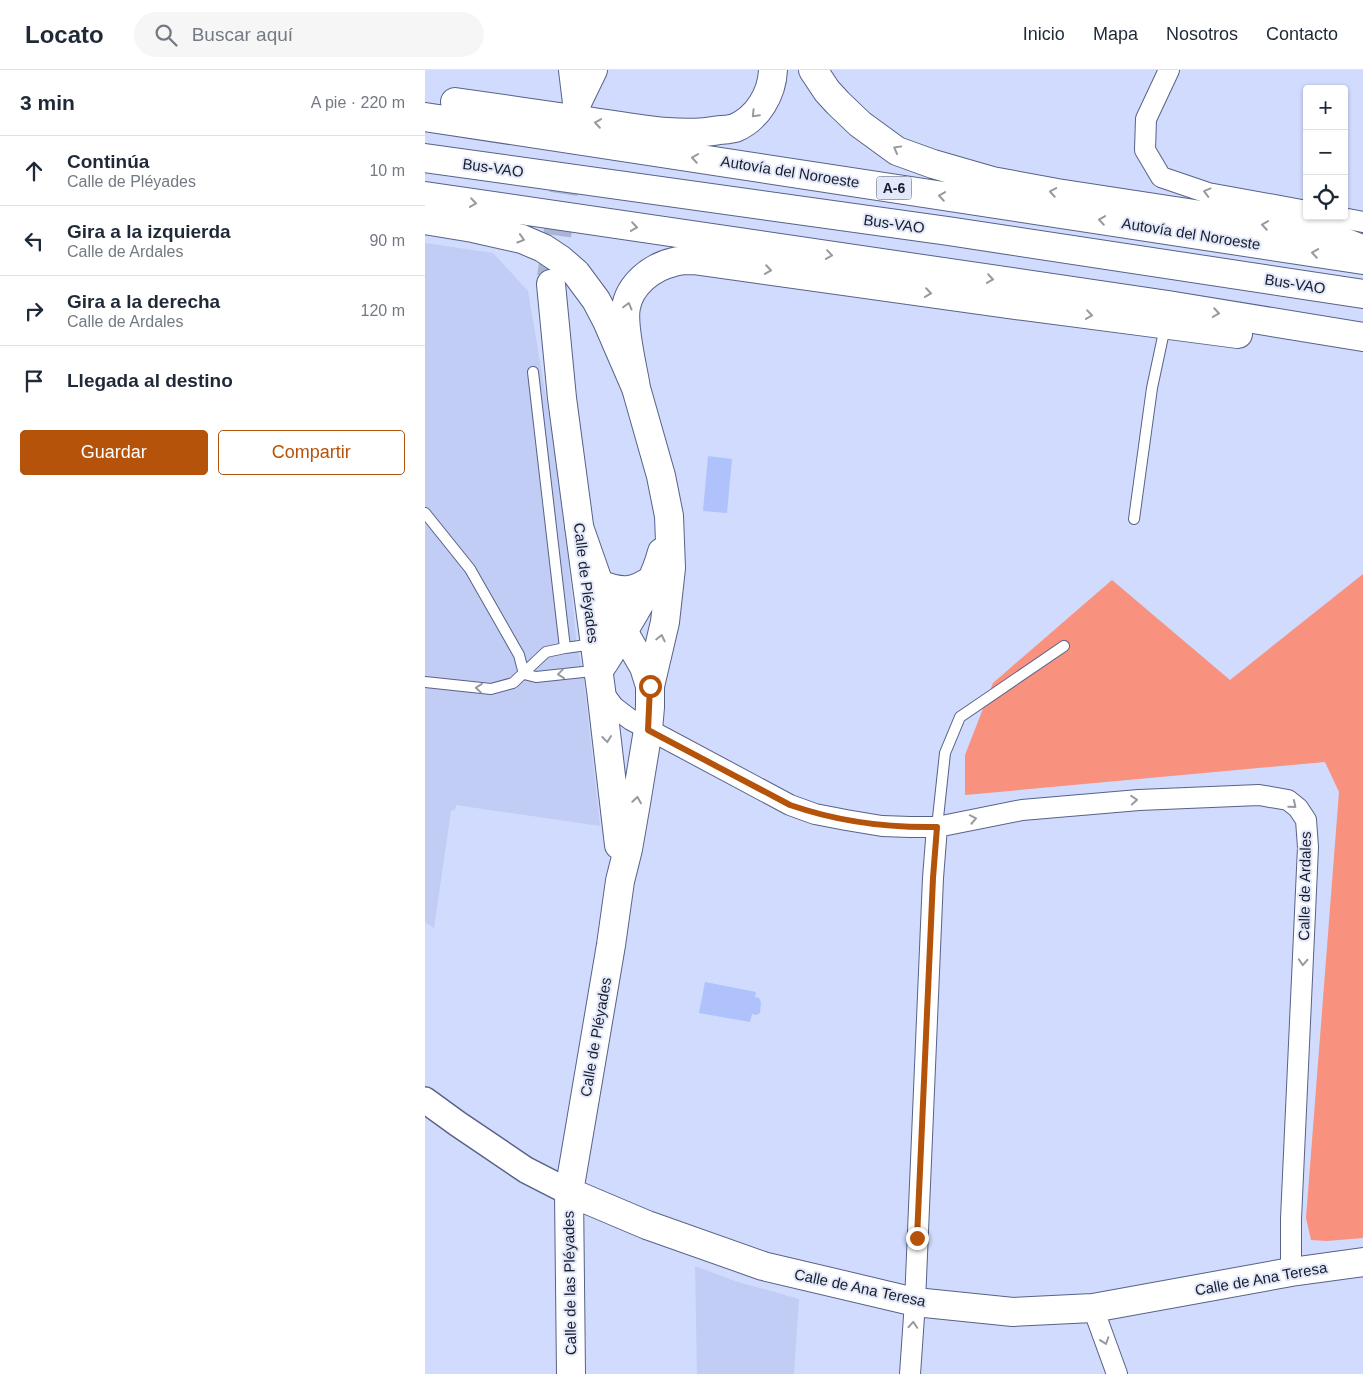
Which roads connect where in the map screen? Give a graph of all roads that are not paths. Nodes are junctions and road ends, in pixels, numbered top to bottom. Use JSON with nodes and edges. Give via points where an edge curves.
{"nodes":[{"id":1,"x":573,"y":70,"type":"edge"},
{"id":2,"x":585,"y":70,"type":"edge"},
{"id":3,"x":593,"y":70,"type":"edge"},
{"id":4,"x":773,"y":70,"type":"edge"},
{"id":5,"x":813,"y":70,"type":"edge"},
{"id":6,"x":1169,"y":70,"type":"edge"},
{"id":7,"x":425,"y":98,"type":"edge"},
{"id":8,"x":577,"y":103,"type":"junction"},
{"id":9,"x":425,"y":116,"type":"edge"},
{"id":10,"x":425,"y":158,"type":"edge"},
{"id":11,"x":425,"y":196,"type":"edge"},
{"id":12,"x":1303,"y":210,"type":"edge"},
{"id":13,"x":1348,"y":219,"type":"edge"},
{"id":14,"x":425,"y":220,"type":"edge"},
{"id":15,"x":1363,"y":222,"type":"edge"},
{"id":16,"x":1363,"y":249,"type":"edge"},
{"id":17,"x":1363,"y":260,"type":"edge"},
{"id":18,"x":551,"y":284,"type":"tunnel mouth"},
{"id":19,"x":1363,"y":294,"type":"edge"},
{"id":20,"x":1165,"y":326,"type":"junction"},
{"id":21,"x":1363,"y":337,"type":"edge"},
{"id":22,"x":1363,"y":347,"type":"edge"},
{"id":23,"x":533,"y":372,"type":"dead end"},
{"id":24,"x":636,"y":388,"type":"junction"},
{"id":25,"x":425,"y":513,"type":"edge"},
{"id":26,"x":669,"y":516,"type":"junction"},
{"id":27,"x":1134,"y":519,"type":"dead end"},
{"id":28,"x":579,"y":527,"type":"junction"},
{"id":29,"x":653,"y":579,"type":"junction"},
{"id":30,"x":599,"y":584,"type":"junction"},
{"id":31,"x":623,"y":631,"type":"junction"},
{"id":32,"x":594,"y":644,"type":"junction"},
{"id":33,"x":1064,"y":646,"type":"dead end"},
{"id":34,"x":565,"y":648,"type":"junction"},
{"id":35,"x":524,"y":674,"type":"junction"},
{"id":36,"x":425,"y":682,"type":"edge"},
{"id":37,"x":604,"y":689,"type":"junction"},
{"id":38,"x":650,"y":692,"type":"junction"},
{"id":39,"x":648,"y":730,"type":"junction"},
{"id":40,"x":937,"y":827,"type":"junction"},
{"id":41,"x":620,"y":882,"type":"junction"},
{"id":42,"x":425,"y":1100,"type":"edge"},
{"id":43,"x":569,"y":1192,"type":"junction"},
{"id":44,"x":1363,"y":1262,"type":"edge"},
{"id":45,"x":1291,"y":1272,"type":"junction"},
{"id":46,"x":915,"y":1302,"type":"junction"},
{"id":47,"x":1093,"y":1308,"type":"junction"},
{"id":48,"x":571,"y":1374,"type":"edge"},
{"id":49,"x":910,"y":1374,"type":"edge"},
{"id":50,"x":1117,"y":1374,"type":"edge"}],
"edges":[{"from":1,"to":8,"type":"main road"},
{"from":2,"to":8,"type":"main road"},
{"from":3,"to":8,"type":"main road"},
{"from":4,"to":7,"type":"main road","one_way":true,"via":[[773,80],[761,108],[749,120],[734,128],[690,134]]},
{"from":16,"to":5,"type":"main road","one_way":true,"via":[[1324,234],[992,181],[933,164],[897,151],[860,124],[827,91]]},
{"from":12,"to":6,"type":"street","one_way":true,"via":[[1208,192],[1161,177],[1145,150],[1146,119]]},
{"from":17,"to":9,"type":"main road","name":"Autovía del Noroeste","number":"A-6","one_way":true},
{"from":10,"to":19,"type":"main road","name":"Bus-VAO","via":[[948,231]]},
{"from":11,"to":21,"type":"main road","one_way":true},
{"from":13,"to":15,"type":"street"},
{"from":14,"to":24,"type":"main road","one_way":true,"via":[[522,239],[561,260],[596,300]]},
{"from":18,"to":28,"type":"main road","name":"Calle de Pléyades"},
{"from":20,"to":22,"type":"main road"},
{"from":24,"to":20,"type":"main road","one_way":true,"via":[[625,326],[626,307],[633,289],[644,276],[674,262],[693,260]]},
{"from":20,"to":27,"type":"lane","via":[[1152,388]]},
{"from":23,"to":34,"type":"lane"},
{"from":24,"to":26,"type":"main road"},
{"from":25,"to":35,"type":"lane","via":[[470,569],[519,655]]},
{"from":26,"to":29,"type":"main road"},
{"from":38,"to":26,"type":"main road","one_way":true,"via":[[665,622],[671,568]]},
{"from":28,"to":30,"type":"main road"},
{"from":28,"to":32,"type":"main road","name":"Calle de Pléyades"},
{"from":29,"to":30,"type":"main road","via":[[632,590]]},
{"from":29,"to":31,"type":"main road"},
{"from":30,"to":31,"type":"main road"},
{"from":31,"to":37,"type":"main road","via":[[607,659]]},
{"from":31,"to":38,"type":"main road","via":[[644,667]]},
{"from":32,"to":34,"type":"lane"},
{"from":32,"to":37,"type":"main road","name":"Calle de Pléyades"},
{"from":33,"to":40,"type":"lane","via":[[960,717],[945,753]]},
{"from":34,"to":35,"type":"lane","via":[[546,652]]},
{"from":35,"to":36,"type":"lane","one_way":true,"via":[[513,683],[491,689]]},
{"from":37,"to":35,"type":"lane","one_way":true,"via":[[583,672],[536,677]]},
{"from":37,"to":38,"type":"street","via":[[627,711],[644,706]]},
{"from":37,"to":39,"type":"street","name":"Calle de Ardales","via":[[631,720]]},
{"from":37,"to":41,"type":"main road","name":"Calle de Pléyades","one_way":true},
{"from":38,"to":39,"type":"main road","name":"Calle de Pléyades"},
{"from":39,"to":40,"type":"street","name":"Calle de Ardales","via":[[764,792],[815,814],[882,826]]},
{"from":41,"to":39,"type":"main road","name":"Calle de Pléyades","one_way":true},
{"from":40,"to":45,"type":"street","name":"Calle de Ardales","one_way":true,"via":[[1022,810],[1139,800],[1259,795],[1288,800],[1298,808],[1306,820],[1308,847]]},
{"from":40,"to":46,"type":"street"},
{"from":41,"to":43,"type":"main road","name":"Calle de Pléyades"},
{"from":42,"to":43,"type":"street","name":"Calle de Ana Teresa","via":[[526,1170]]},
{"from":43,"to":46,"type":"main road","name":"Calle de Ana Teresa","via":[[647,1225],[763,1266]]},
{"from":43,"to":48,"type":"main road","name":"Calle de las Pléyades"},
{"from":44,"to":45,"type":"main road","name":"Calle de Ana Teresa"},
{"from":45,"to":47,"type":"main road","name":"Calle de Ana Teresa"},
{"from":46,"to":47,"type":"main road","name":"Calle de Ana Teresa","via":[[1013,1312]]},
{"from":49,"to":46,"type":"street","one_way":true},
{"from":47,"to":50,"type":"street","one_way":true}]}
